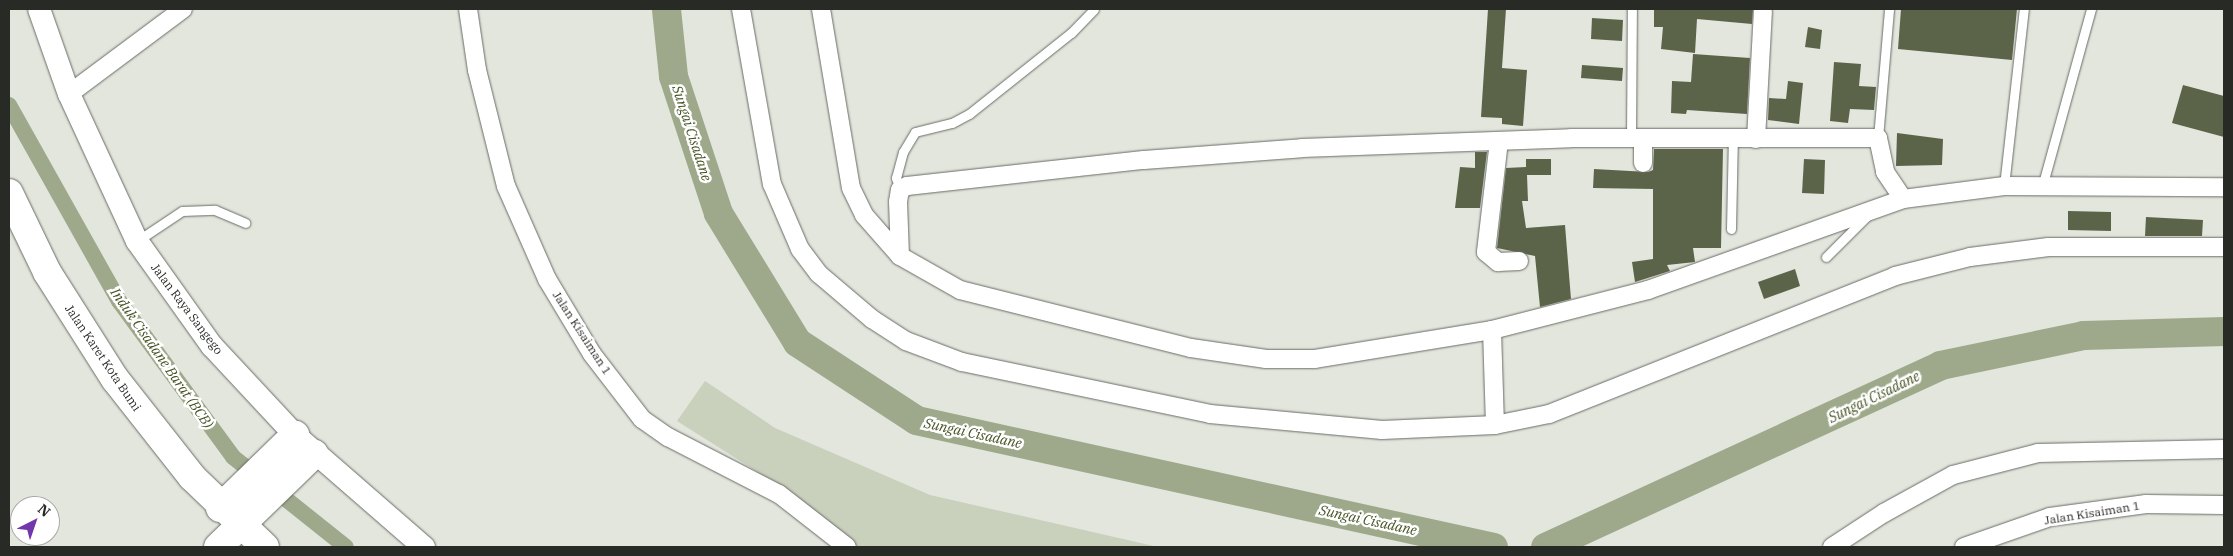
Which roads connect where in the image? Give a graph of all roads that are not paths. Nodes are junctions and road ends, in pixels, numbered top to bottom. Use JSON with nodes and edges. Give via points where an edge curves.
{"nodes":[{"id":1,"x":39,"y":9,"type":"edge"},
{"id":2,"x":183,"y":9,"type":"edge"},
{"id":3,"x":468,"y":9,"type":"edge"},
{"id":4,"x":741,"y":9,"type":"edge"},
{"id":5,"x":821,"y":9,"type":"edge"},
{"id":6,"x":1094,"y":9,"type":"edge"},
{"id":7,"x":1632,"y":9,"type":"edge"},
{"id":8,"x":1888,"y":9,"type":"edge"},
{"id":9,"x":2024,"y":9,"type":"edge"},
{"id":10,"x":2091,"y":9,"type":"edge"},
{"id":11,"x":1763,"y":11,"type":"dead end"},
{"id":12,"x":69,"y":94,"type":"junction"},
{"id":13,"x":1733,"y":137,"type":"junction"},
{"id":14,"x":1637,"y":138,"type":"junction"},
{"id":15,"x":1878,"y":138,"type":"junction"},
{"id":16,"x":1756,"y":139,"type":"junction"},
{"id":17,"x":1499,"y":141,"type":"junction"},
{"id":18,"x":1643,"y":163,"type":"dead end"},
{"id":19,"x":2004,"y":186,"type":"junction"},
{"id":20,"x":2224,"y":186,"type":"edge"},
{"id":21,"x":2042,"y":187,"type":"junction"},
{"id":22,"x":900,"y":190,"type":"junction"},
{"id":23,"x":9,"y":193,"type":"edge"},
{"id":24,"x":1903,"y":198,"type":"junction"},
{"id":25,"x":1870,"y":212,"type":"junction"},
{"id":26,"x":245,"y":223,"type":"dead end"},
{"id":27,"x":1731,"y":230,"type":"dead end"},
{"id":28,"x":137,"y":241,"type":"junction"},
{"id":29,"x":2224,"y":248,"type":"edge"},
{"id":30,"x":900,"y":256,"type":"junction"},
{"id":31,"x":1826,"y":257,"type":"dead end"},
{"id":32,"x":1519,"y":261,"type":"dead end"},
{"id":33,"x":1492,"y":330,"type":"junction"},
{"id":34,"x":1495,"y":425,"type":"junction"},
{"id":35,"x":289,"y":440,"type":"junction"},
{"id":36,"x":2224,"y":449,"type":"edge"},
{"id":37,"x":309,"y":459,"type":"junction"},
{"id":38,"x":226,"y":502,"type":"junction"},
{"id":39,"x":2224,"y":506,"type":"edge"},
{"id":40,"x":245,"y":522,"type":"junction"},
{"id":41,"x":218,"y":547,"type":"edge"},
{"id":42,"x":265,"y":547,"type":"edge"},
{"id":43,"x":424,"y":547,"type":"edge"},
{"id":44,"x":847,"y":547,"type":"edge"},
{"id":45,"x":1832,"y":547,"type":"edge"},
{"id":46,"x":1964,"y":547,"type":"edge"}],
"edges":[{"from":1,"to":12,"type":"street","name":"Jalan Raya Sangego"},
{"from":2,"to":12,"type":"street"},
{"from":3,"to":44,"type":"street","name":"Jalan Kisaiman 1","via":[[477,70],[506,186],[547,279],[592,354],[642,419],[668,437],[780,494]]},
{"from":4,"to":34,"type":"street","via":[[772,184],[800,249],[819,274],[872,319],[906,341],[962,362],[1210,414],[1382,430]]},
{"from":5,"to":30,"type":"street","via":[[851,188],[864,215]]},
{"from":6,"to":22,"type":"lane","via":[[1071,33],[969,114],[952,123],[915,132],[903,152],[896,178]]},
{"from":7,"to":14,"type":"lane"},
{"from":8,"to":15,"type":"lane"},
{"from":9,"to":19,"type":"lane"},
{"from":10,"to":21,"type":"lane"},
{"from":11,"to":16,"type":"street"},
{"from":12,"to":28,"type":"street","name":"Jalan Raya Sangego"},
{"from":13,"to":14,"type":"street"},
{"from":13,"to":16,"type":"street"},
{"from":13,"to":27,"type":"lane"},
{"from":14,"to":17,"type":"street"},
{"from":14,"to":18,"type":"street"},
{"from":15,"to":16,"type":"street"},
{"from":15,"to":24,"type":"street","via":[[1885,172]]},
{"from":17,"to":22,"type":"street","via":[[1302,148],[1144,160],[928,182]]},
{"from":17,"to":32,"type":"street","via":[[1486,252],[1498,262]]},
{"from":19,"to":21,"type":"street"},
{"from":19,"to":24,"type":"street"},
{"from":20,"to":21,"type":"street"},
{"from":22,"to":30,"type":"street"},
{"from":23,"to":38,"type":"main road","name":"Jalan Karet Kota Bumi","via":[[47,272],[114,379],[162,442]]},
{"from":24,"to":25,"type":"street"},
{"from":25,"to":31,"type":"lane"},
{"from":25,"to":33,"type":"street","via":[[1648,290]]},
{"from":26,"to":28,"type":"lane","via":[[215,210],[182,210]]},
{"from":28,"to":35,"type":"street","name":"Jalan Raya Sangego","via":[[212,346]]},
{"from":29,"to":34,"type":"street","via":[[2048,247],[1970,257],[1895,276],[1549,414]]},
{"from":30,"to":33,"type":"street","via":[[960,290],[1191,348],[1266,359],[1315,359]]},
{"from":33,"to":34,"type":"street"},
{"from":35,"to":37,"type":"street","name":"Jalan Raya Sangego"},
{"from":35,"to":38,"type":"main road"},
{"from":36,"to":45,"type":"street","via":[[2038,453],[1953,475],[1884,513]]},
{"from":37,"to":40,"type":"main road"},
{"from":37,"to":43,"type":"street","name":"Jalan Raya Sangego"},
{"from":38,"to":40,"type":"main road","name":"Jalan Karet Kota Bumi"},
{"from":39,"to":46,"type":"street","name":"Jalan Kisaiman 1","via":[[2146,504],[2050,517]]},
{"from":40,"to":41,"type":"main road"},
{"from":40,"to":42,"type":"main road","name":"Jalan Karet Kota Bumi"}]}
